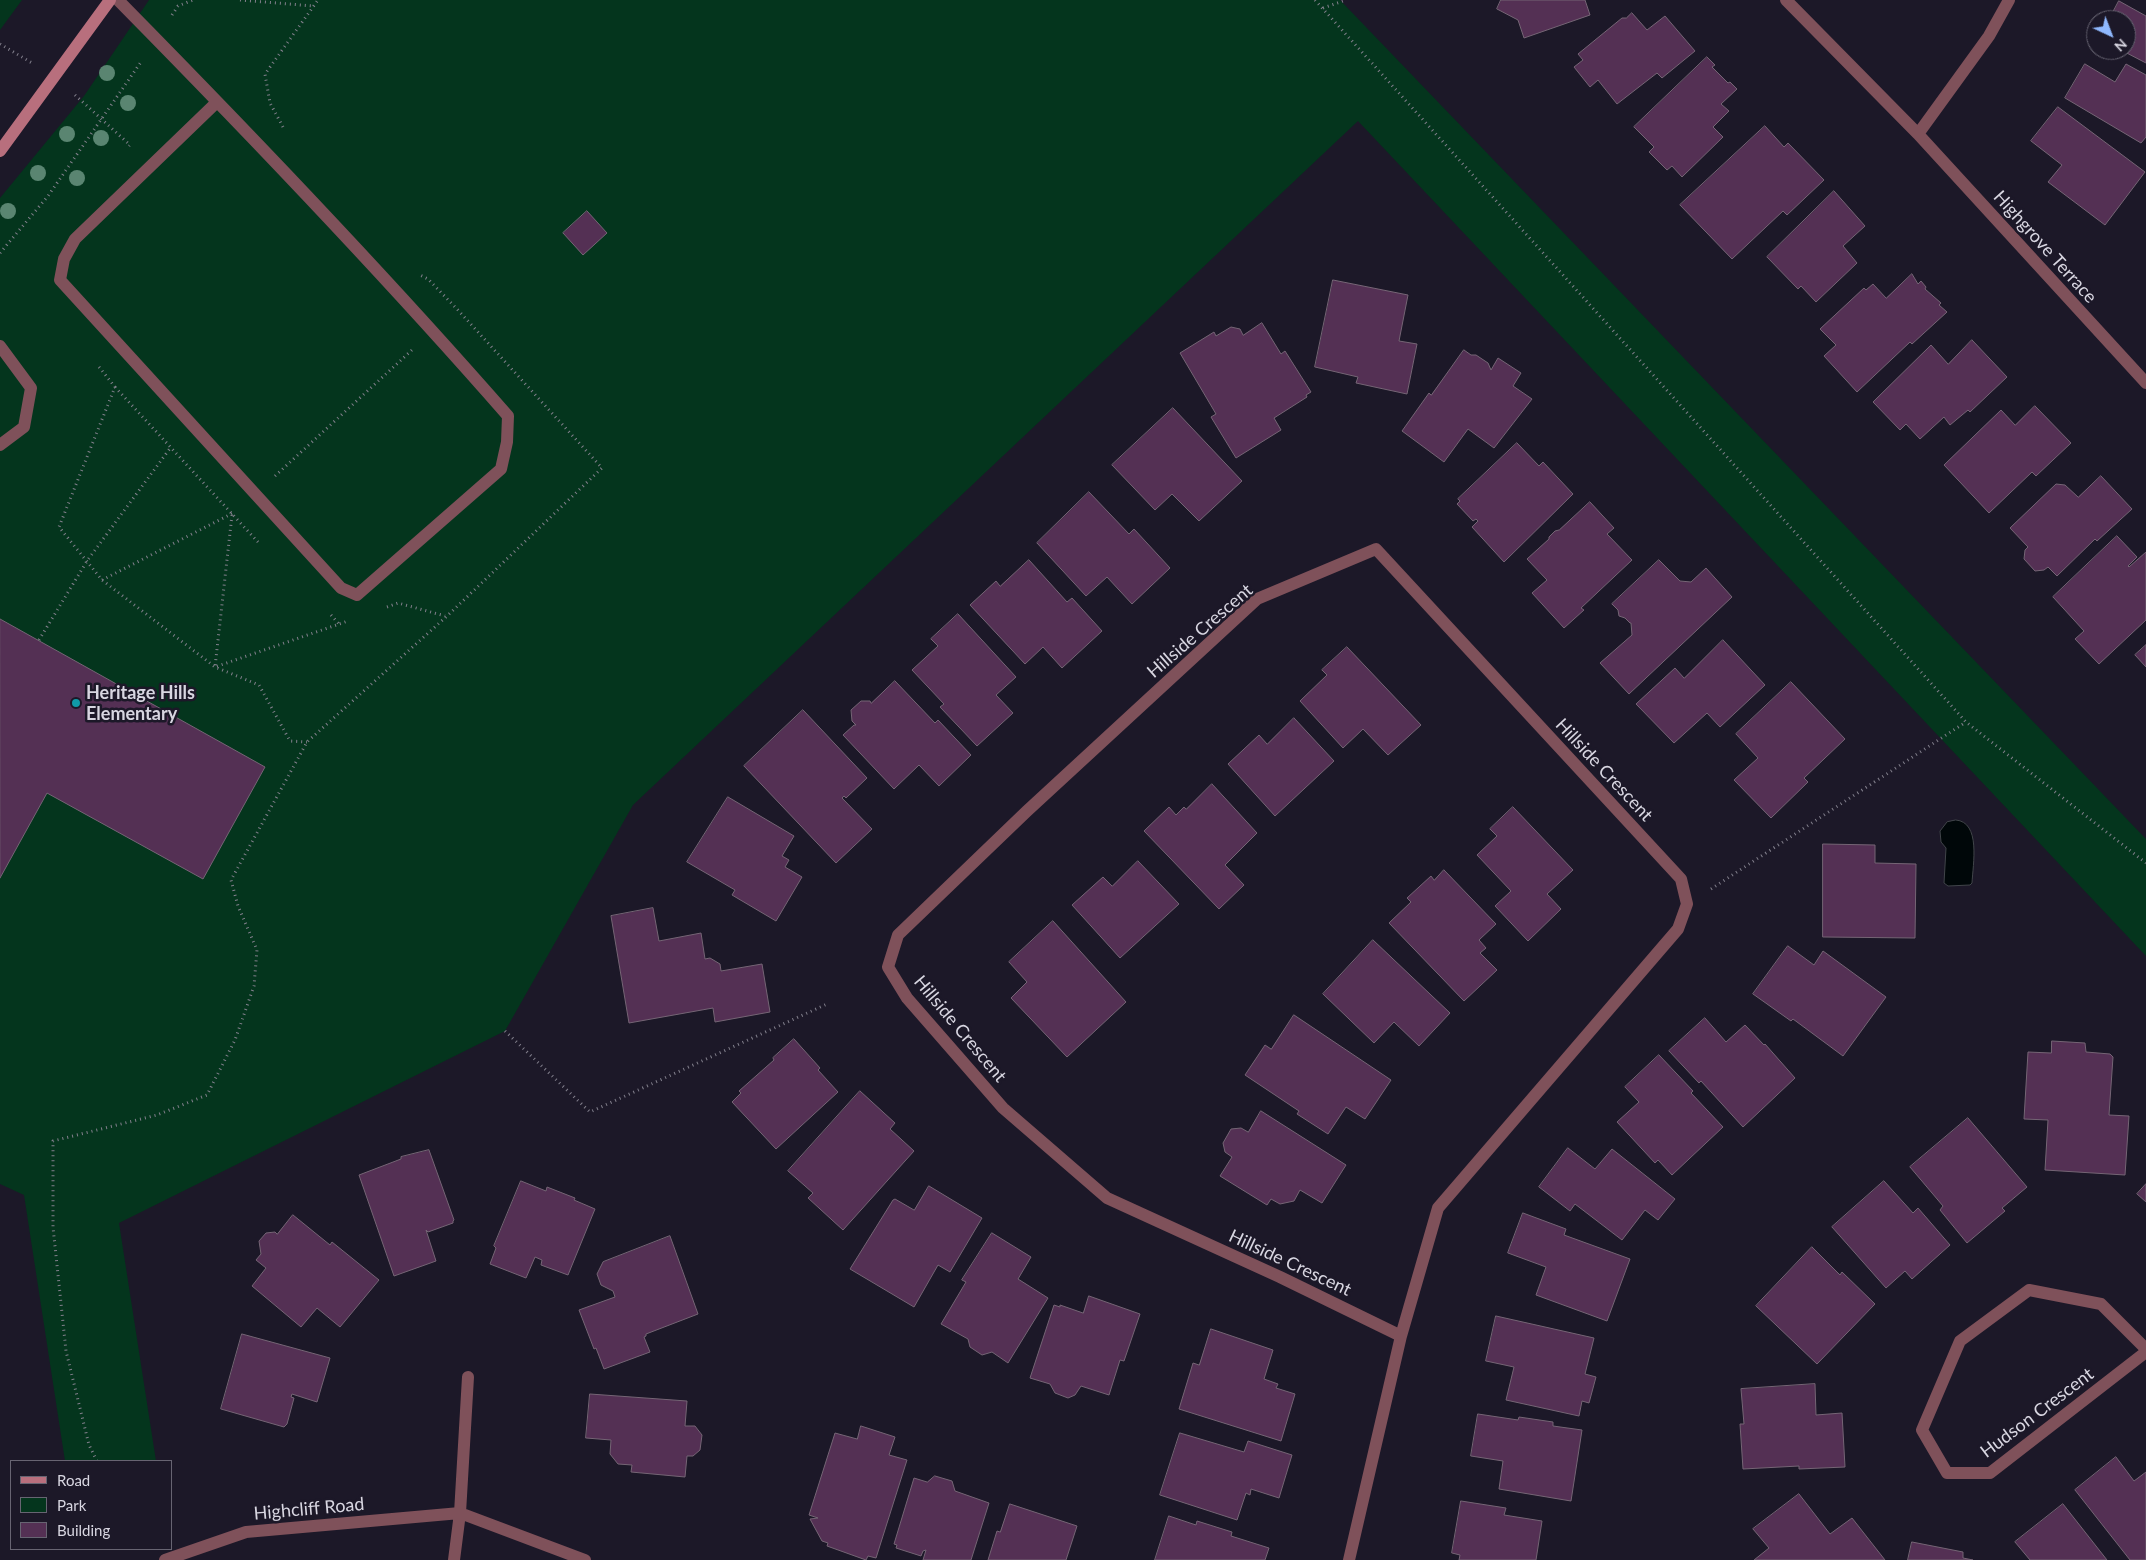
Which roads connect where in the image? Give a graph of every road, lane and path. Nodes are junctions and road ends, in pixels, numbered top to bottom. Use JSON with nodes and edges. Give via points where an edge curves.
{"nodes":[{"id":1,"x":110,"y":0,"type":"edge"},
{"id":2,"x":118,"y":0,"type":"edge"},
{"id":3,"x":193,"y":0,"type":"edge"},
{"id":4,"x":240,"y":0,"type":"edge"},
{"id":5,"x":318,"y":0,"type":"edge"},
{"id":6,"x":1315,"y":0,"type":"edge"},
{"id":7,"x":1346,"y":0,"type":"edge"},
{"id":8,"x":1786,"y":0,"type":"edge"},
{"id":9,"x":2009,"y":0,"type":"edge"},
{"id":10,"x":1323,"y":8,"type":"junction"},
{"id":11,"x":157,"y":39,"type":"junction"},
{"id":12,"x":0,"y":44,"type":"edge"},
{"id":13,"x":54,"y":77,"type":"junction"},
{"id":14,"x":217,"y":102,"type":"junction"},
{"id":15,"x":103,"y":118,"type":"junction"},
{"id":16,"x":1918,"y":134,"type":"junction"},
{"id":17,"x":0,"y":151,"type":"edge"},
{"id":18,"x":124,"y":151,"type":"dead end"},
{"id":19,"x":0,"y":253,"type":"edge"},
{"id":20,"x":457,"y":309,"type":"dead end"},
{"id":21,"x":434,"y":331,"type":"junction"},
{"id":22,"x":0,"y":346,"type":"edge"},
{"id":23,"x":97,"y":365,"type":"dead end"},
{"id":24,"x":2146,"y":383,"type":"edge"},
{"id":25,"x":0,"y":445,"type":"edge"},
{"id":26,"x":171,"y":447,"type":"dead end"},
{"id":27,"x":255,"y":494,"type":"junction"},
{"id":28,"x":232,"y":515,"type":"junction"},
{"id":29,"x":87,"y":561,"type":"junction"},
{"id":30,"x":102,"y":580,"type":"junction"},
{"id":31,"x":382,"y":609,"type":"dead end"},
{"id":32,"x":446,"y":616,"type":"dead end"},
{"id":33,"x":356,"y":618,"type":"dead end"},
{"id":34,"x":39,"y":640,"type":"dead end"},
{"id":35,"x":215,"y":667,"type":"junction"},
{"id":36,"x":1966,"y":722,"type":"junction"},
{"id":37,"x":306,"y":742,"type":"dead end"},
{"id":38,"x":2146,"y":863,"type":"edge"},
{"id":39,"x":1687,"y":904,"type":"junction"},
{"id":40,"x":827,"y":1004,"type":"dead end"},
{"id":41,"x":505,"y":1031,"type":"dead end"},
{"id":42,"x":53,"y":1141,"type":"dead end"},
{"id":43,"x":1401,"y":1336,"type":"junction"},
{"id":44,"x":2146,"y":1350,"type":"edge"},
{"id":45,"x":468,"y":1377,"type":"dead end"},
{"id":46,"x":98,"y":1460,"type":"edge"},
{"id":47,"x":460,"y":1513,"type":"junction"},
{"id":48,"x":165,"y":1560,"type":"edge"},
{"id":49,"x":454,"y":1560,"type":"edge"},
{"id":50,"x":585,"y":1560,"type":"edge"},
{"id":51,"x":1349,"y":1560,"type":"edge"}],
"edges":[{"from":1,"to":13,"type":"street"},
{"from":2,"to":11,"type":"street"},
{"from":3,"to":11,"type":"path","via":[[178,6]]},
{"from":4,"to":5,"type":"path","via":[[314,6]]},
{"from":6,"to":10,"type":"path"},
{"from":7,"to":10,"type":"path"},
{"from":8,"to":16,"type":"street","name":"Highgrove Terrace"},
{"from":9,"to":16,"type":"street","via":[[1989,36]]},
{"from":10,"to":36,"type":"path"},
{"from":11,"to":14,"type":"street"},
{"from":11,"to":15,"type":"path"},
{"from":12,"to":13,"type":"path"},
{"from":13,"to":15,"type":"path"},
{"from":13,"to":17,"type":"street"},
{"from":14,"to":21,"type":"street"},
{"from":14,"to":27,"type":"street","via":[[75,239],[64,259],[60,280]]},
{"from":15,"to":18,"type":"path","via":[[130,144]]},
{"from":15,"to":19,"type":"path","via":[[48,196]]},
{"from":16,"to":24,"type":"street","name":"Highgrove Terrace"},
{"from":20,"to":21,"type":"path"},
{"from":21,"to":27,"type":"path"},
{"from":21,"to":27,"type":"street","via":[[508,416],[501,469],[357,595],[341,588]]},
{"from":22,"to":25,"type":"street","via":[[31,388],[24,427]]},
{"from":23,"to":29,"type":"path","via":[[115,387],[59,528]]},
{"from":26,"to":29,"type":"path"},
{"from":27,"to":28,"type":"path"},
{"from":28,"to":30,"type":"path"},
{"from":28,"to":35,"type":"path"},
{"from":29,"to":30,"type":"path"},
{"from":29,"to":34,"type":"path"},
{"from":30,"to":35,"type":"path"},
{"from":31,"to":32,"type":"path","via":[[398,603]]},
{"from":33,"to":35,"type":"path"},
{"from":35,"to":37,"type":"path","via":[[259,685],[290,741]]},
{"from":36,"to":38,"type":"path"},
{"from":36,"to":39,"type":"path"},
{"from":39,"to":43,"type":"street","via":[[1678,929],[1438,1208]]},
{"from":39,"to":43,"type":"street","name":"Hillside Crescent","via":[[1681,879],[1376,549],[1257,599],[898,935],[888,967],[907,998],[1004,1108],[1107,1198]]},
{"from":40,"to":41,"type":"path","via":[[590,1112]]},
{"from":42,"to":46,"type":"path","via":[[53,1227],[66,1351],[90,1445]]},
{"from":43,"to":51,"type":"street"},
{"from":44,"to":44,"type":"street","name":"Hudson Crescent","via":[[2101,1304],[2029,1290],[1960,1341],[1922,1430],[1947,1473],[1990,1473]]},
{"from":45,"to":47,"type":"street"},
{"from":47,"to":48,"type":"street","name":"Highcliff Road","via":[[246,1532]]},
{"from":47,"to":49,"type":"street"},
{"from":47,"to":50,"type":"street","name":"Highcliff Road"}]}
